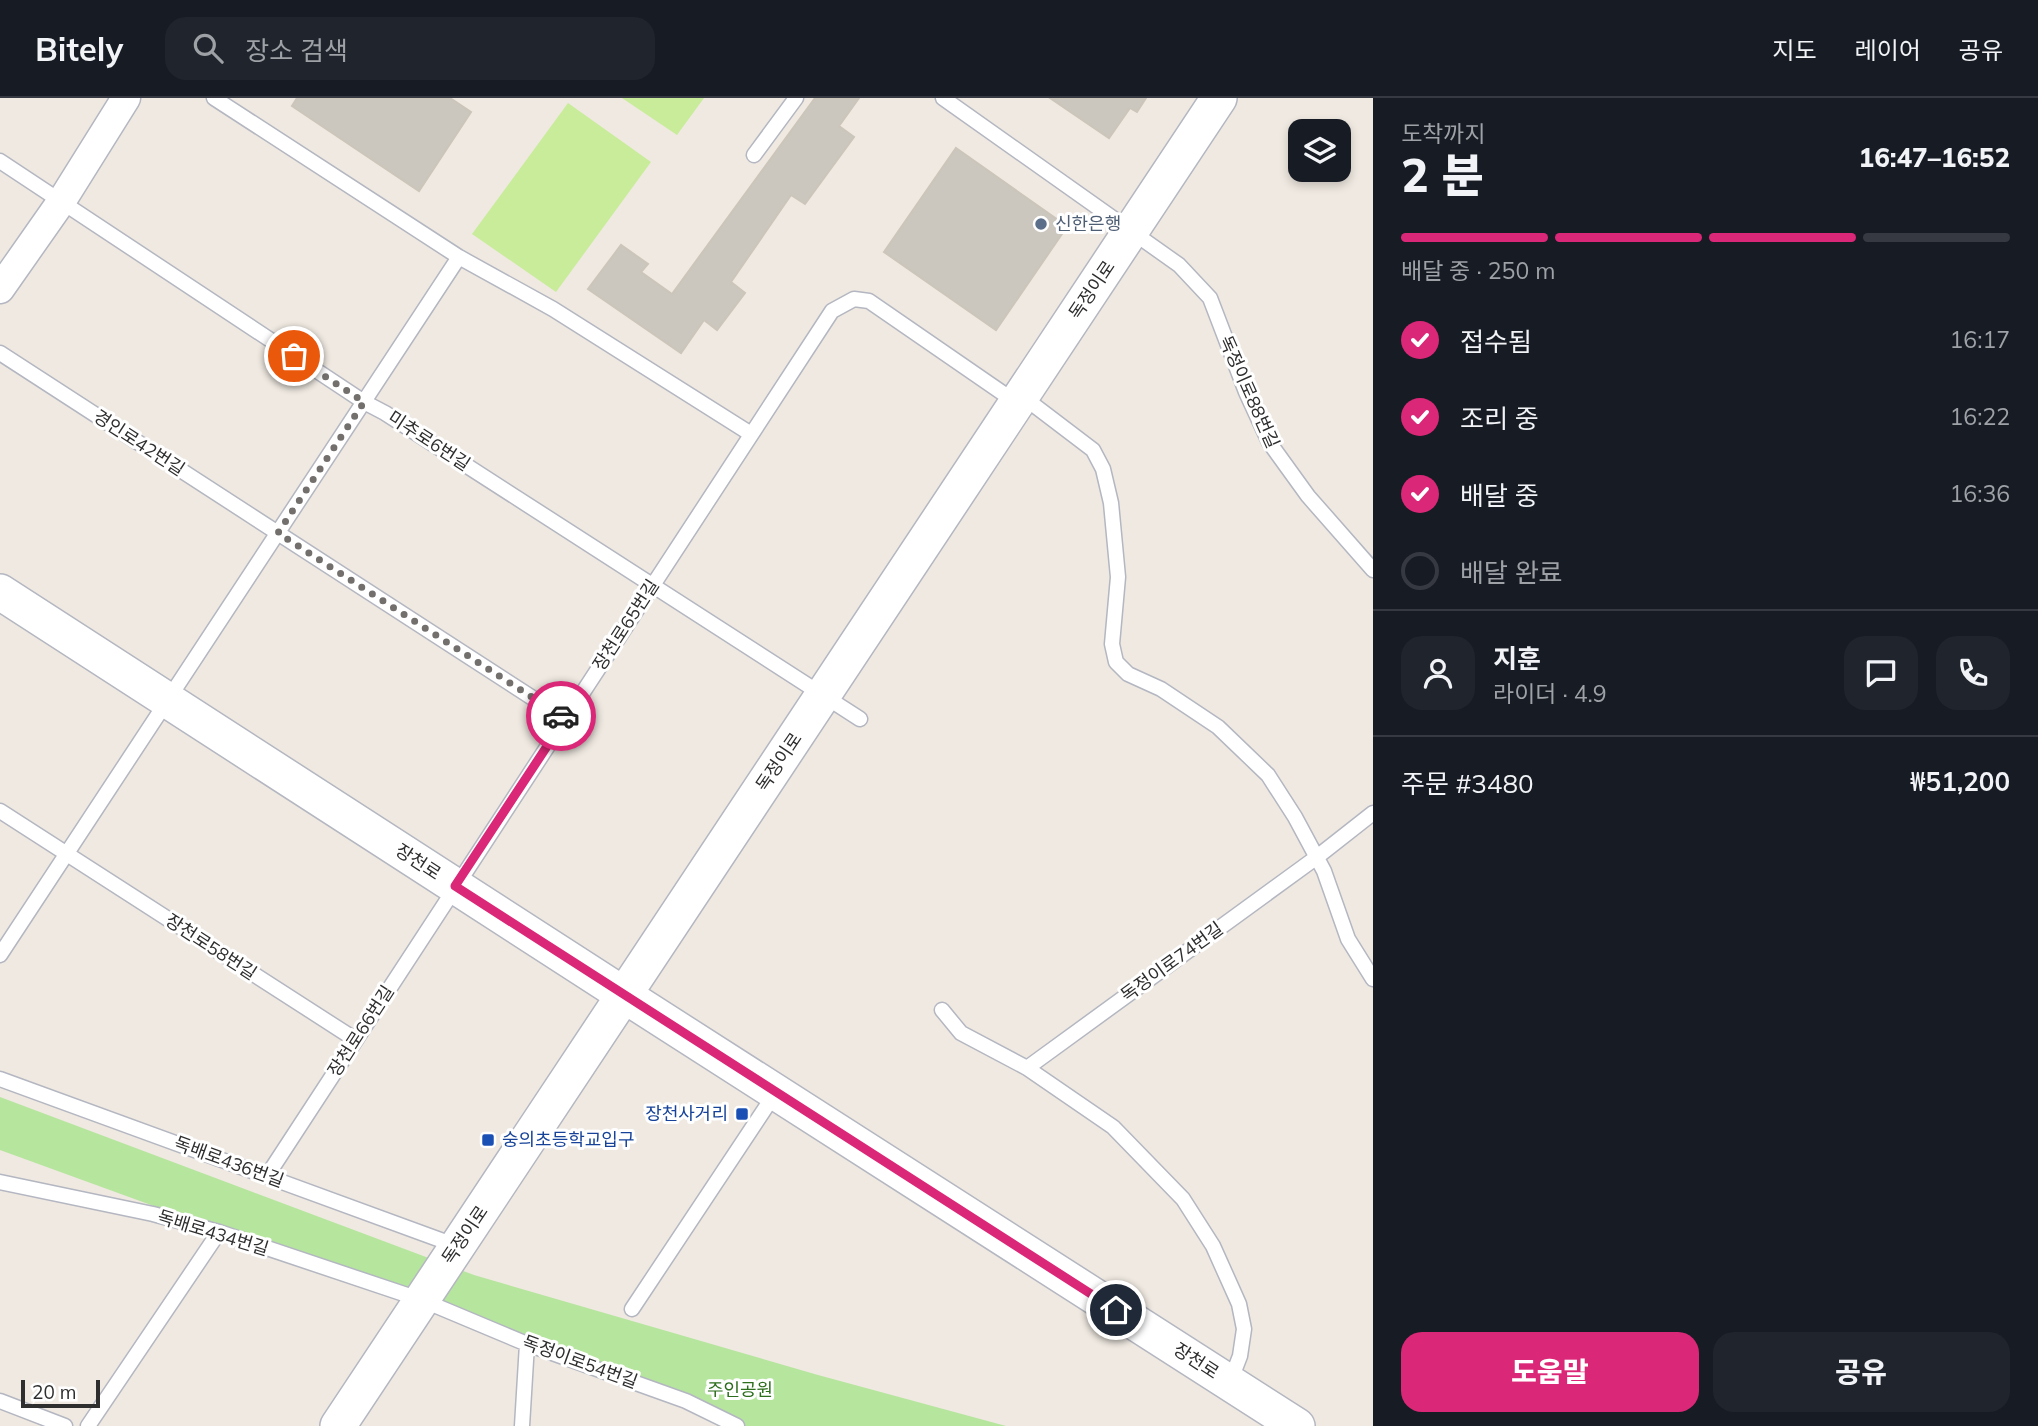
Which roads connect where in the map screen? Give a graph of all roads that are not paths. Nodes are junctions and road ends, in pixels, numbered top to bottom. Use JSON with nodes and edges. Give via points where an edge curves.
{"nodes":[{"id":1,"x":126,"y":98,"type":"edge"},
{"id":2,"x":214,"y":98,"type":"edge"},
{"id":3,"x":796,"y":98,"type":"edge"},
{"id":4,"x":943,"y":98,"type":"edge"},
{"id":5,"x":1219,"y":98,"type":"edge"},
{"id":6,"x":754,"y":155,"type":"dead end"},
{"id":7,"x":0,"y":161,"type":"edge"},
{"id":8,"x":61,"y":202,"type":"junction"},
{"id":9,"x":1131,"y":231,"type":"junction"},
{"id":10,"x":459,"y":257,"type":"junction"},
{"id":11,"x":0,"y":289,"type":"edge"},
{"id":12,"x":0,"y":353,"type":"edge"},
{"id":13,"x":1019,"y":399,"type":"junction"},
{"id":14,"x":364,"y":402,"type":"junction"},
{"id":15,"x":751,"y":434,"type":"junction"},
{"id":16,"x":278,"y":533,"type":"junction"},
{"id":17,"x":1370,"y":562,"type":"edge"},
{"id":18,"x":652,"y":585,"type":"junction"},
{"id":19,"x":0,"y":593,"type":"edge"},
{"id":20,"x":823,"y":695,"type":"junction"},
{"id":21,"x":167,"y":700,"type":"junction"},
{"id":22,"x":565,"y":719,"type":"junction"},
{"id":23,"x":860,"y":719,"type":"dead end"},
{"id":24,"x":0,"y":811,"type":"edge"},
{"id":25,"x":1373,"y":814,"type":"edge"},
{"id":26,"x":66,"y":854,"type":"junction"},
{"id":27,"x":1317,"y":857,"type":"junction"},
{"id":28,"x":455,"y":886,"type":"junction"},
{"id":29,"x":0,"y":955,"type":"edge"},
{"id":30,"x":1373,"y":979,"type":"edge"},
{"id":31,"x":624,"y":995,"type":"junction"},
{"id":32,"x":942,"y":1010,"type":"dead end"},
{"id":33,"x":356,"y":1040,"type":"junction"},
{"id":34,"x":1027,"y":1068,"type":"junction"},
{"id":35,"x":0,"y":1079,"type":"edge"},
{"id":36,"x":776,"y":1092,"type":"junction"},
{"id":37,"x":267,"y":1176,"type":"junction"},
{"id":38,"x":0,"y":1182,"type":"edge"},
{"id":39,"x":219,"y":1232,"type":"junction"},
{"id":40,"x":457,"y":1246,"type":"junction"},
{"id":41,"x":422,"y":1300,"type":"junction"},
{"id":42,"x":632,"y":1309,"type":"dead end"},
{"id":43,"x":527,"y":1344,"type":"junction"},
{"id":44,"x":1230,"y":1383,"type":"junction"},
{"id":45,"x":0,"y":1401,"type":"edge"},
{"id":46,"x":65,"y":1426,"type":"edge"},
{"id":47,"x":88,"y":1426,"type":"edge"},
{"id":48,"x":338,"y":1426,"type":"edge"},
{"id":49,"x":522,"y":1426,"type":"edge"},
{"id":50,"x":737,"y":1426,"type":"edge"},
{"id":51,"x":1297,"y":1426,"type":"edge"}],
"edges":[{"from":1,"to":8,"type":"street"},
{"from":2,"to":10,"type":"lane"},
{"from":3,"to":6,"type":"lane"},
{"from":4,"to":9,"type":"lane","name":"독정이로88번길"},
{"from":5,"to":9,"type":"street","name":"독정이로"},
{"from":7,"to":8,"type":"lane","name":"미추로6번길"},
{"from":8,"to":11,"type":"street"},
{"from":8,"to":14,"type":"lane","name":"미추로6번길"},
{"from":9,"to":13,"type":"street","name":"독정이로"},
{"from":9,"to":17,"type":"lane","name":"독정이로88번길","via":[[1179,265],[1210,298],[1269,442],[1308,496]]},
{"from":10,"to":14,"type":"lane"},
{"from":10,"to":15,"type":"lane","via":[[553,309]]},
{"from":12,"to":16,"type":"lane","name":"경인로42번길"},
{"from":13,"to":15,"type":"lane","name":"장천로65번길","via":[[869,300],[854,299],[832,311]]},
{"from":13,"to":20,"type":"street","name":"독정이로"},
{"from":13,"to":27,"type":"lane","name":"장천로65번길","via":[[1093,450],[1104,469],[1118,577],[1112,644],[1116,662],[1128,674],[1161,689],[1218,727],[1268,775]]},
{"from":14,"to":16,"type":"lane"},
{"from":14,"to":18,"type":"lane","name":"미추로6번길"},
{"from":15,"to":18,"type":"lane","name":"장천로65번길"},
{"from":16,"to":21,"type":"lane"},
{"from":16,"to":22,"type":"lane","name":"경인로42번길"},
{"from":18,"to":20,"type":"lane","name":"미추로6번길"},
{"from":18,"to":22,"type":"lane","name":"장천로65번길"},
{"from":19,"to":21,"type":"street","name":"장천로"},
{"from":20,"to":23,"type":"lane","name":"미추로6번길"},
{"from":20,"to":31,"type":"street","name":"독정이로"},
{"from":21,"to":26,"type":"lane"},
{"from":21,"to":28,"type":"street","name":"장천로"},
{"from":22,"to":28,"type":"lane","name":"장천로65번길"},
{"from":24,"to":26,"type":"lane","name":"장천로58번길"},
{"from":25,"to":27,"type":"lane","name":"독정이로74번길"},
{"from":26,"to":29,"type":"lane"},
{"from":26,"to":33,"type":"lane","name":"장천로58번길"},
{"from":27,"to":30,"type":"lane","via":[[1348,939]]},
{"from":27,"to":34,"type":"lane","name":"독정이로74번길"},
{"from":28,"to":31,"type":"street","name":"장천로"},
{"from":28,"to":33,"type":"lane","name":"장천로66번길"},
{"from":31,"to":36,"type":"street","name":"장천로"},
{"from":31,"to":40,"type":"street","name":"독정이로"},
{"from":32,"to":34,"type":"lane","via":[[961,1033]]},
{"from":33,"to":37,"type":"lane","name":"장천로66번길"},
{"from":34,"to":44,"type":"lane","via":[[1113,1127],[1183,1199],[1213,1245],[1239,1304],[1244,1329]]},
{"from":35,"to":37,"type":"lane","name":"독배로436번길"},
{"from":36,"to":42,"type":"lane"},
{"from":36,"to":44,"type":"street","name":"장천로"},
{"from":37,"to":40,"type":"lane","name":"독배로436번길"},
{"from":38,"to":39,"type":"lane","name":"독배로434번길"},
{"from":39,"to":41,"type":"lane","name":"독배로434번길"},
{"from":39,"to":47,"type":"lane"},
{"from":40,"to":41,"type":"street","name":"독정이로"},
{"from":41,"to":43,"type":"lane","name":"독정이로54번길"},
{"from":41,"to":48,"type":"street","name":"독정이로"},
{"from":43,"to":49,"type":"lane"},
{"from":43,"to":50,"type":"lane","name":"독정이로54번길","via":[[686,1401]]},
{"from":44,"to":51,"type":"street","name":"장천로"},
{"from":45,"to":46,"type":"lane"}]}
